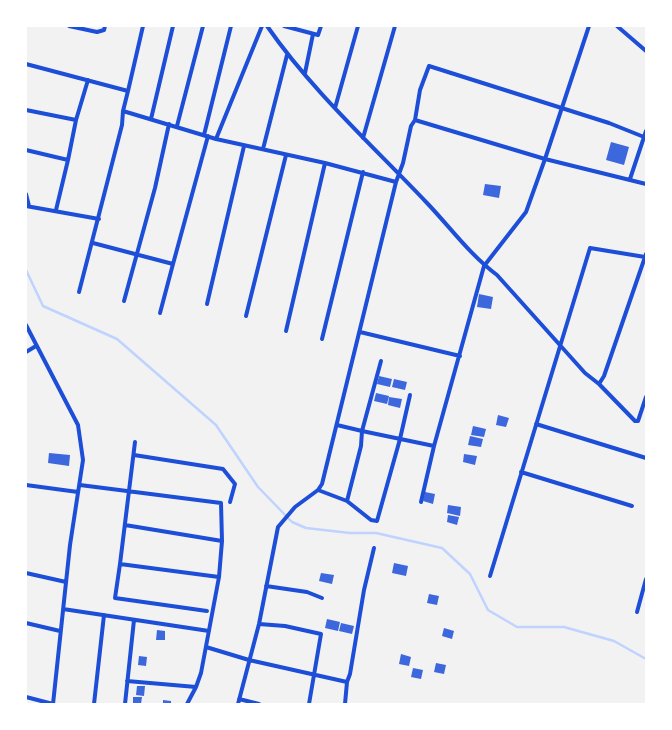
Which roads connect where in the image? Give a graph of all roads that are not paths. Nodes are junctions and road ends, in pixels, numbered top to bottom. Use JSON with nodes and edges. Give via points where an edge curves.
{"nodes":[{"id":1,"x":69,"y":26,"type":"edge"},
{"id":2,"x":105,"y":26,"type":"edge"},
{"id":3,"x":143,"y":26,"type":"edge"},
{"id":4,"x":173,"y":26,"type":"edge"},
{"id":5,"x":203,"y":26,"type":"edge"},
{"id":6,"x":231,"y":26,"type":"edge"},
{"id":7,"x":262,"y":26,"type":"edge"},
{"id":8,"x":267,"y":26,"type":"edge"},
{"id":9,"x":284,"y":26,"type":"edge"},
{"id":10,"x":321,"y":26,"type":"edge"},
{"id":11,"x":358,"y":26,"type":"edge"},
{"id":12,"x":395,"y":26,"type":"edge"},
{"id":13,"x":589,"y":26,"type":"edge"},
{"id":14,"x":617,"y":26,"type":"edge"},
{"id":15,"x":313,"y":34,"type":"junction"},
{"id":16,"x":646,"y":51,"type":"edge"},
{"id":17,"x":287,"y":55,"type":"junction"},
{"id":18,"x":26,"y":64,"type":"edge"},
{"id":19,"x":305,"y":73,"type":"junction"},
{"id":20,"x":88,"y":80,"type":"junction"},
{"id":21,"x":128,"y":91,"type":"junction"},
{"id":22,"x":335,"y":108,"type":"junction"},
{"id":23,"x":26,"y":110,"type":"edge"},
{"id":24,"x":123,"y":110,"type":"junction"},
{"id":25,"x":562,"y":110,"type":"junction"},
{"id":26,"x":151,"y":119,"type":"junction"},
{"id":27,"x":76,"y":120,"type":"junction"},
{"id":28,"x":415,"y":120,"type":"junction"},
{"id":29,"x":169,"y":124,"type":"junction"},
{"id":30,"x":177,"y":126,"type":"junction"},
{"id":31,"x":646,"y":131,"type":"edge"},
{"id":32,"x":206,"y":135,"type":"junction"},
{"id":33,"x":644,"y":136,"type":"junction"},
{"id":34,"x":363,"y":138,"type":"junction"},
{"id":35,"x":216,"y":139,"type":"junction"},
{"id":36,"x":244,"y":146,"type":"junction"},
{"id":37,"x":263,"y":149,"type":"junction"},
{"id":38,"x":26,"y":150,"type":"edge"},
{"id":39,"x":286,"y":155,"type":"junction"},
{"id":40,"x":545,"y":159,"type":"junction"},
{"id":41,"x":68,"y":160,"type":"junction"},
{"id":42,"x":325,"y":163,"type":"junction"},
{"id":43,"x":363,"y":172,"type":"junction"},
{"id":44,"x":399,"y":175,"type":"junction"},
{"id":45,"x":630,"y":179,"type":"junction"},
{"id":46,"x":396,"y":182,"type":"junction"},
{"id":47,"x":646,"y":184,"type":"edge"},
{"id":48,"x":26,"y":194,"type":"edge"},
{"id":49,"x":27,"y":206,"type":"edge"},
{"id":50,"x":56,"y":210,"type":"junction"},
{"id":51,"x":99,"y":219,"type":"junction"},
{"id":52,"x":93,"y":243,"type":"junction"},
{"id":53,"x":137,"y":255,"type":"junction"},
{"id":54,"x":646,"y":255,"type":"edge"},
{"id":55,"x":173,"y":264,"type":"junction"},
{"id":56,"x":644,"y":265,"type":"edge"},
{"id":57,"x":484,"y":266,"type":"junction"},
{"id":58,"x":79,"y":292,"type":"dead end"},
{"id":59,"x":124,"y":301,"type":"dead end"},
{"id":60,"x":206,"y":304,"type":"dead end"},
{"id":61,"x":160,"y":313,"type":"dead end"},
{"id":62,"x":246,"y":316,"type":"dead end"},
{"id":63,"x":26,"y":325,"type":"edge"},
{"id":64,"x":286,"y":331,"type":"dead end"},
{"id":65,"x":360,"y":332,"type":"junction"},
{"id":66,"x":322,"y":339,"type":"dead end"},
{"id":67,"x":560,"y":345,"type":"junction"},
{"id":68,"x":36,"y":346,"type":"junction"},
{"id":69,"x":26,"y":352,"type":"edge"},
{"id":70,"x":460,"y":356,"type":"junction"},
{"id":71,"x":381,"y":360,"type":"dead end"},
{"id":72,"x":599,"y":384,"type":"junction"},
{"id":73,"x":410,"y":395,"type":"dead end"},
{"id":74,"x":646,"y":397,"type":"edge"},
{"id":75,"x":536,"y":424,"type":"junction"},
{"id":76,"x":337,"y":425,"type":"junction"},
{"id":77,"x":362,"y":431,"type":"junction"},
{"id":78,"x":400,"y":439,"type":"junction"},
{"id":79,"x":136,"y":442,"type":"dead end"},
{"id":80,"x":434,"y":446,"type":"junction"},
{"id":81,"x":134,"y":455,"type":"junction"},
{"id":82,"x":646,"y":458,"type":"edge"},
{"id":83,"x":521,"y":472,"type":"junction"},
{"id":84,"x":26,"y":485,"type":"edge"},
{"id":85,"x":80,"y":485,"type":"junction"},
{"id":86,"x":129,"y":490,"type":"junction"},
{"id":87,"x":318,"y":490,"type":"junction"},
{"id":88,"x":78,"y":492,"type":"junction"},
{"id":89,"x":347,"y":501,"type":"junction"},
{"id":90,"x":230,"y":502,"type":"dead end"},
{"id":91,"x":421,"y":502,"type":"dead end"},
{"id":92,"x":632,"y":506,"type":"dead end"},
{"id":93,"x":125,"y":524,"type":"junction"},
{"id":94,"x":222,"y":541,"type":"junction"},
{"id":95,"x":374,"y":548,"type":"dead end"},
{"id":96,"x":120,"y":564,"type":"junction"},
{"id":97,"x":26,"y":573,"type":"edge"},
{"id":98,"x":490,"y":576,"type":"dead end"},
{"id":99,"x":219,"y":577,"type":"junction"},
{"id":100,"x":646,"y":579,"type":"edge"},
{"id":101,"x":66,"y":582,"type":"junction"},
{"id":102,"x":266,"y":586,"type":"junction"},
{"id":103,"x":322,"y":598,"type":"dead end"},
{"id":104,"x":63,"y":609,"type":"junction"},
{"id":105,"x":207,"y":611,"type":"dead end"},
{"id":106,"x":638,"y":612,"type":"dead end"},
{"id":107,"x":104,"y":615,"type":"junction"},
{"id":108,"x":134,"y":620,"type":"junction"},
{"id":109,"x":26,"y":623,"type":"edge"},
{"id":110,"x":259,"y":624,"type":"junction"},
{"id":111,"x":60,"y":631,"type":"junction"},
{"id":112,"x":209,"y":631,"type":"junction"},
{"id":113,"x":206,"y":647,"type":"junction"},
{"id":114,"x":249,"y":660,"type":"junction"},
{"id":115,"x":315,"y":675,"type":"junction"},
{"id":116,"x":127,"y":680,"type":"junction"},
{"id":117,"x":347,"y":682,"type":"junction"},
{"id":118,"x":196,"y":687,"type":"junction"},
{"id":119,"x":26,"y":697,"type":"edge"},
{"id":120,"x":238,"y":702,"type":"edge"},
{"id":121,"x":53,"y":704,"type":"edge"},
{"id":122,"x":94,"y":704,"type":"edge"},
{"id":123,"x":125,"y":704,"type":"edge"},
{"id":124,"x":187,"y":704,"type":"edge"},
{"id":125,"x":259,"y":704,"type":"edge"},
{"id":126,"x":309,"y":704,"type":"edge"},
{"id":127,"x":345,"y":704,"type":"edge"}],
"edges":[{"from":1,"to":2,"type":"street","via":[[97,32],[104,30]]},
{"from":3,"to":21,"type":"street"},
{"from":4,"to":26,"type":"street"},
{"from":5,"to":30,"type":"street"},
{"from":6,"to":32,"type":"street"},
{"from":7,"to":35,"type":"street"},
{"from":8,"to":17,"type":"street"},
{"from":9,"to":15,"type":"street"},
{"from":10,"to":15,"type":"street","via":[[318,34]]},
{"from":11,"to":22,"type":"street"},
{"from":12,"to":34,"type":"street"},
{"from":13,"to":25,"type":"street"},
{"from":14,"to":16,"type":"street"},
{"from":15,"to":19,"type":"street"},
{"from":17,"to":19,"type":"street"},
{"from":17,"to":37,"type":"street"},
{"from":18,"to":20,"type":"street"},
{"from":19,"to":22,"type":"street"},
{"from":20,"to":21,"type":"street"},
{"from":20,"to":27,"type":"street"},
{"from":21,"to":24,"type":"street"},
{"from":22,"to":34,"type":"street"},
{"from":23,"to":27,"type":"street"},
{"from":24,"to":26,"type":"street"},
{"from":24,"to":51,"type":"street","via":[[122,125]]},
{"from":25,"to":28,"type":"street","via":[[429,66],[420,90]]},
{"from":25,"to":33,"type":"street"},
{"from":25,"to":40,"type":"street"},
{"from":26,"to":29,"type":"street"},
{"from":27,"to":41,"type":"street"},
{"from":28,"to":40,"type":"street"},
{"from":28,"to":44,"type":"street","via":[[411,126]]},
{"from":29,"to":30,"type":"street"},
{"from":29,"to":53,"type":"street"},
{"from":30,"to":32,"type":"street"},
{"from":31,"to":33,"type":"street"},
{"from":32,"to":35,"type":"street"},
{"from":32,"to":55,"type":"street"},
{"from":33,"to":45,"type":"street"},
{"from":34,"to":44,"type":"street"},
{"from":35,"to":36,"type":"street"},
{"from":36,"to":37,"type":"street"},
{"from":36,"to":60,"type":"street"},
{"from":37,"to":39,"type":"street"},
{"from":38,"to":41,"type":"street"},
{"from":39,"to":42,"type":"street"},
{"from":39,"to":62,"type":"street"},
{"from":40,"to":45,"type":"street"},
{"from":40,"to":57,"type":"street","via":[[526,212]]},
{"from":41,"to":50,"type":"street"},
{"from":42,"to":43,"type":"street"},
{"from":42,"to":64,"type":"street"},
{"from":43,"to":46,"type":"street"},
{"from":43,"to":66,"type":"street"},
{"from":44,"to":46,"type":"street"},
{"from":44,"to":57,"type":"street"},
{"from":45,"to":47,"type":"street"},
{"from":46,"to":65,"type":"street"},
{"from":48,"to":49,"type":"street"},
{"from":49,"to":50,"type":"street"},
{"from":50,"to":51,"type":"street"},
{"from":51,"to":52,"type":"street"},
{"from":52,"to":53,"type":"street"},
{"from":52,"to":58,"type":"street"},
{"from":53,"to":55,"type":"street"},
{"from":53,"to":59,"type":"street"},
{"from":54,"to":56,"type":"street"},
{"from":54,"to":67,"type":"street","via":[[590,248]]},
{"from":55,"to":61,"type":"street"},
{"from":56,"to":72,"type":"street"},
{"from":57,"to":67,"type":"street","via":[[497,275]]},
{"from":57,"to":70,"type":"street"},
{"from":63,"to":68,"type":"street"},
{"from":65,"to":70,"type":"street"},
{"from":65,"to":76,"type":"street"},
{"from":67,"to":72,"type":"street","via":[[585,373]]},
{"from":67,"to":75,"type":"street"},
{"from":68,"to":69,"type":"street"},
{"from":68,"to":85,"type":"street","via":[[78,425],[83,460]]},
{"from":70,"to":80,"type":"street"},
{"from":71,"to":77,"type":"street"},
{"from":72,"to":74,"type":"street","via":[[635,421],[638,421]]},
{"from":73,"to":78,"type":"street"},
{"from":75,"to":82,"type":"street"},
{"from":75,"to":83,"type":"street"},
{"from":76,"to":77,"type":"street"},
{"from":76,"to":87,"type":"street","via":[[322,484]]},
{"from":77,"to":78,"type":"street"},
{"from":77,"to":89,"type":"street","via":[[361,446]]},
{"from":78,"to":80,"type":"street"},
{"from":78,"to":89,"type":"street","via":[[377,521],[371,520]]},
{"from":79,"to":81,"type":"street"},
{"from":80,"to":91,"type":"street"},
{"from":81,"to":86,"type":"street"},
{"from":81,"to":90,"type":"street","via":[[223,469],[235,484]]},
{"from":83,"to":92,"type":"street"},
{"from":83,"to":98,"type":"street"},
{"from":84,"to":88,"type":"street"},
{"from":85,"to":86,"type":"street"},
{"from":85,"to":88,"type":"street"},
{"from":86,"to":93,"type":"street"},
{"from":86,"to":94,"type":"street","via":[[221,502]]},
{"from":87,"to":89,"type":"street"},
{"from":87,"to":102,"type":"street","via":[[295,507],[278,527]]},
{"from":88,"to":101,"type":"street"},
{"from":93,"to":94,"type":"street"},
{"from":93,"to":96,"type":"street"},
{"from":94,"to":99,"type":"street"},
{"from":95,"to":117,"type":"street"},
{"from":96,"to":99,"type":"street"},
{"from":96,"to":105,"type":"street","via":[[115,598]]},
{"from":97,"to":101,"type":"street"},
{"from":99,"to":112,"type":"street"},
{"from":100,"to":106,"type":"street"},
{"from":101,"to":104,"type":"street"},
{"from":102,"to":103,"type":"street","via":[[307,592]]},
{"from":102,"to":110,"type":"street"},
{"from":104,"to":107,"type":"street"},
{"from":104,"to":111,"type":"street"},
{"from":107,"to":108,"type":"street"},
{"from":107,"to":122,"type":"street"},
{"from":108,"to":112,"type":"street"},
{"from":108,"to":116,"type":"street"},
{"from":109,"to":111,"type":"street"},
{"from":110,"to":114,"type":"street"},
{"from":110,"to":115,"type":"street","via":[[321,634]]},
{"from":111,"to":121,"type":"street"},
{"from":112,"to":113,"type":"street"},
{"from":113,"to":114,"type":"street"},
{"from":113,"to":118,"type":"street"},
{"from":114,"to":115,"type":"street"},
{"from":114,"to":120,"type":"street"},
{"from":115,"to":117,"type":"street"},
{"from":115,"to":126,"type":"street"},
{"from":116,"to":118,"type":"street"},
{"from":116,"to":123,"type":"street"},
{"from":117,"to":127,"type":"street"},
{"from":118,"to":124,"type":"street"},
{"from":119,"to":121,"type":"street"},
{"from":120,"to":125,"type":"street"}]}
